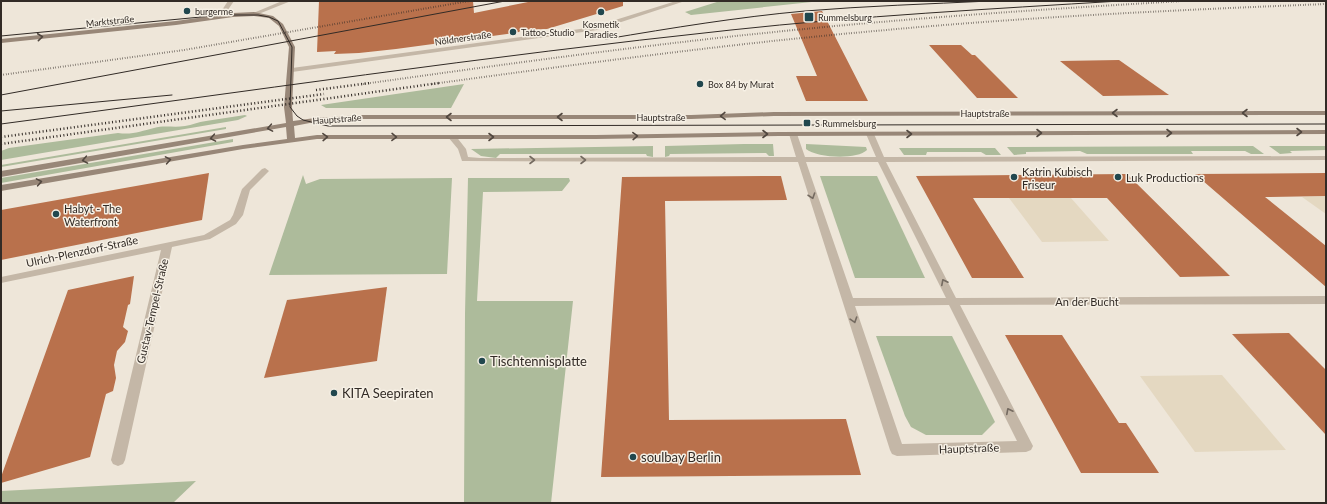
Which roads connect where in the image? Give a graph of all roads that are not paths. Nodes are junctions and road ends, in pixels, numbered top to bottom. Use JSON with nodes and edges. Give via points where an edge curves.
{"nodes":[{"id":1,"x":288,"y":1,"type":"edge"},
{"id":2,"x":682,"y":1,"type":"edge"},
{"id":3,"x":229,"y":3,"type":"edge"},
{"id":4,"x":254,"y":14,"type":"junction"},
{"id":5,"x":221,"y":16,"type":"junction"},
{"id":6,"x":1,"y":34,"type":"edge"},
{"id":7,"x":1,"y":41,"type":"edge"},
{"id":8,"x":292,"y":70,"type":"junction"},
{"id":9,"x":1326,"y":113,"type":"edge"},
{"id":10,"x":289,"y":124,"type":"junction"},
{"id":11,"x":1326,"y":132,"type":"edge"},
{"id":12,"x":793,"y":134,"type":"junction"},
{"id":13,"x":870,"y":134,"type":"junction"},
{"id":14,"x":452,"y":137,"type":"junction"},
{"id":15,"x":291,"y":140,"type":"junction"},
{"id":16,"x":1326,"y":158,"type":"edge"},
{"id":17,"x":800,"y":159,"type":"junction"},
{"id":18,"x":881,"y":160,"type":"junction"},
{"id":19,"x":265,"y":171,"type":"dead end"},
{"id":20,"x":1,"y":174,"type":"edge"},
{"id":21,"x":1,"y":188,"type":"edge"},
{"id":22,"x":167,"y":246,"type":"junction"},
{"id":23,"x":1,"y":280,"type":"edge"},
{"id":24,"x":1326,"y":300,"type":"edge"},
{"id":25,"x":954,"y":301,"type":"junction"},
{"id":26,"x":848,"y":302,"type":"junction"},
{"id":27,"x":118,"y":460,"type":"dead end"}],
"edges":[{"from":1,"to":4,"type":"street"},
{"from":2,"to":8,"type":"street","name":"Nöldnerstraße","via":[[597,28]]},
{"from":3,"to":5,"type":"street"},
{"from":4,"to":5,"type":"main road","name":"Marktstraße"},
{"from":4,"to":8,"type":"main road","name":"Marktstraße","via":[[271,17],[281,25],[292,48]]},
{"from":5,"to":6,"type":"main road","name":"Marktstraße","via":[[171,18]]},
{"from":7,"to":5,"type":"main road","name":"Marktstraße","one_way":true},
{"from":8,"to":10,"type":"main road","name":"Marktstraße"},
{"from":9,"to":10,"type":"main road","name":"Hauptstraße","one_way":true,"via":[[362,117]]},
{"from":10,"to":15,"type":"main road","name":"Marktstraße"},
{"from":10,"to":20,"type":"main road","name":"Hauptstraße","one_way":true},
{"from":13,"to":11,"type":"main road","name":"Hauptstraße","one_way":true},
{"from":12,"to":13,"type":"main road","name":"Hauptstraße"},
{"from":14,"to":12,"type":"main road","name":"Hauptstraße","one_way":true},
{"from":12,"to":17,"type":"street","name":"Hauptstraße"},
{"from":13,"to":18,"type":"street","name":"Hauptstraße"},
{"from":15,"to":14,"type":"main road","name":"Hauptstraße","one_way":true,"via":[[342,137]]},
{"from":14,"to":17,"type":"street","one_way":true,"via":[[462,149],[465,159]]},
{"from":21,"to":15,"type":"main road","name":"Hauptstraße","one_way":true},
{"from":16,"to":18,"type":"street"},
{"from":17,"to":18,"type":"street"},
{"from":17,"to":26,"type":"street","name":"Hauptstraße","one_way":true},
{"from":25,"to":18,"type":"street","name":"Hauptstraße","one_way":true},
{"from":19,"to":22,"type":"street","name":"Gustav-Tempel-Straße","via":[[242,195],[238,215],[233,222],[207,237]]},
{"from":22,"to":23,"type":"street","name":"Ulrich-Plenzdorf-Straße"},
{"from":22,"to":27,"type":"street","name":"Gustav-Tempel-Straße"},
{"from":24,"to":25,"type":"street","name":"An der Bucht"},
{"from":25,"to":26,"type":"street","name":"An der Bucht"},
{"from":26,"to":25,"type":"street","name":"Hauptstraße","one_way":true,"via":[[897,450],[1026,446]]}]}
